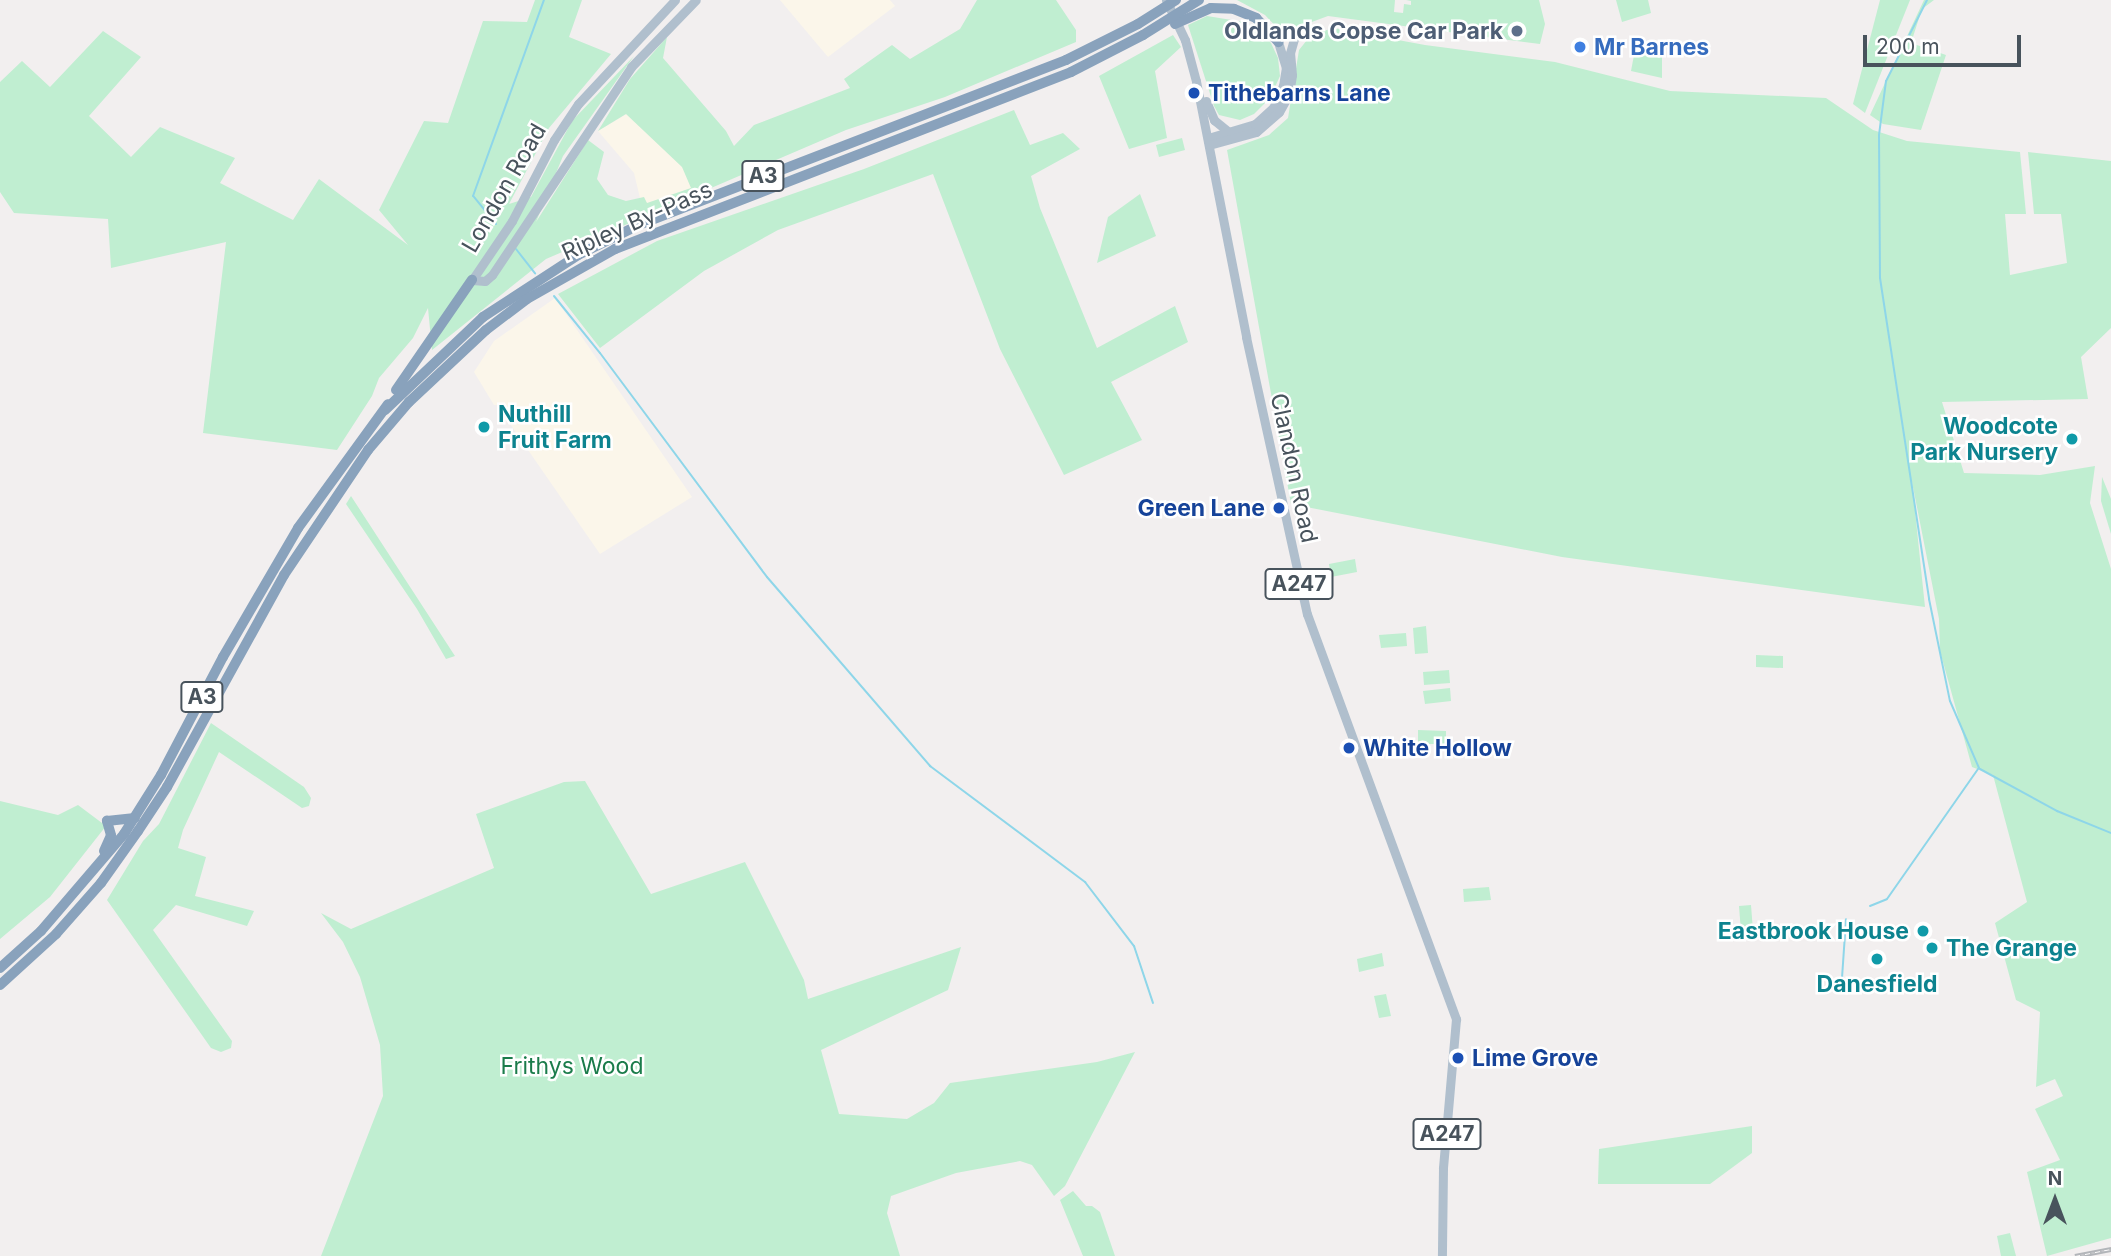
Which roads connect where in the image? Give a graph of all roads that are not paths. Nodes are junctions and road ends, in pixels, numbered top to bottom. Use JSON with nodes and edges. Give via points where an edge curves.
{"nodes":[{"id":1,"x":675,"y":0,"type":"edge"},
{"id":2,"x":696,"y":0,"type":"edge"},
{"id":3,"x":1166,"y":0,"type":"edge"},
{"id":4,"x":1176,"y":0,"type":"edge"},
{"id":5,"x":1199,"y":0,"type":"edge"},
{"id":6,"x":1296,"y":32,"type":"dead end"},
{"id":7,"x":1278,"y":42,"type":"joint"},
{"id":8,"x":1098,"y":59,"type":"junction"},
{"id":9,"x":1196,"y":81,"type":"junction"},
{"id":10,"x":1230,"y":133,"type":"junction"},
{"id":11,"x":1209,"y":142,"type":"junction"},
{"id":12,"x":472,"y":280,"type":"junction"},
{"id":13,"x":385,"y":410,"type":"junction"},
{"id":14,"x":135,"y":818,"type":"junction"},
{"id":15,"x":86,"y":880,"type":"junction"},
{"id":16,"x":0,"y":968,"type":"edge"},
{"id":17,"x":0,"y":985,"type":"edge"},
{"id":18,"x":1442,"y":1256,"type":"edge"}],
"edges":[{"from":1,"to":12,"type":"main road","name":"London Road","via":[[570,116],[512,221]]},
{"from":2,"to":12,"type":"main road","name":"London Road","via":[[631,67],[489,278]]},
{"from":3,"to":9,"type":"main road","name":"Clandon Road","number":"A247","via":[[1185,40]]},
{"from":4,"to":13,"type":"highway","name":"Ripley By-Pass","number":"A3","via":[[1066,60],[653,219],[588,249],[483,317]]},
{"from":5,"to":8,"type":"highway","name":"Ripley By-Pass","number":"A3"},
{"from":6,"to":11,"type":"main road","via":[[1290,53],[1289,94],[1279,112],[1256,132]]},
{"from":7,"to":8,"type":"highway","via":[[1264,24],[1246,12],[1211,8],[1186,17],[1136,47]]},
{"from":7,"to":10,"type":"main road","via":[[1286,68],[1280,97],[1265,118]]},
{"from":8,"to":17,"type":"highway","name":"Ripley By-Pass","number":"A3","via":[[646,235],[527,299],[486,330],[409,402],[368,450],[284,575],[138,831],[56,934]]},
{"from":9,"to":10,"type":"main road","via":[[1214,120]]},
{"from":9,"to":11,"type":"main road","name":"Clandon Road","number":"A247"},
{"from":10,"to":11,"type":"main road"},
{"from":11,"to":18,"type":"main road","name":"Clandon Road","number":"A247","via":[[1307,614],[1454,1012]]},
{"from":12,"to":13,"type":"highway"},
{"from":13,"to":14,"type":"highway","number":"A3","via":[[298,528]]},
{"from":14,"to":15,"type":"highway","number":"A3"},
{"from":14,"to":15,"type":"highway","via":[[107,821],[111,839]]},
{"from":15,"to":16,"type":"highway","number":"A3"}]}
